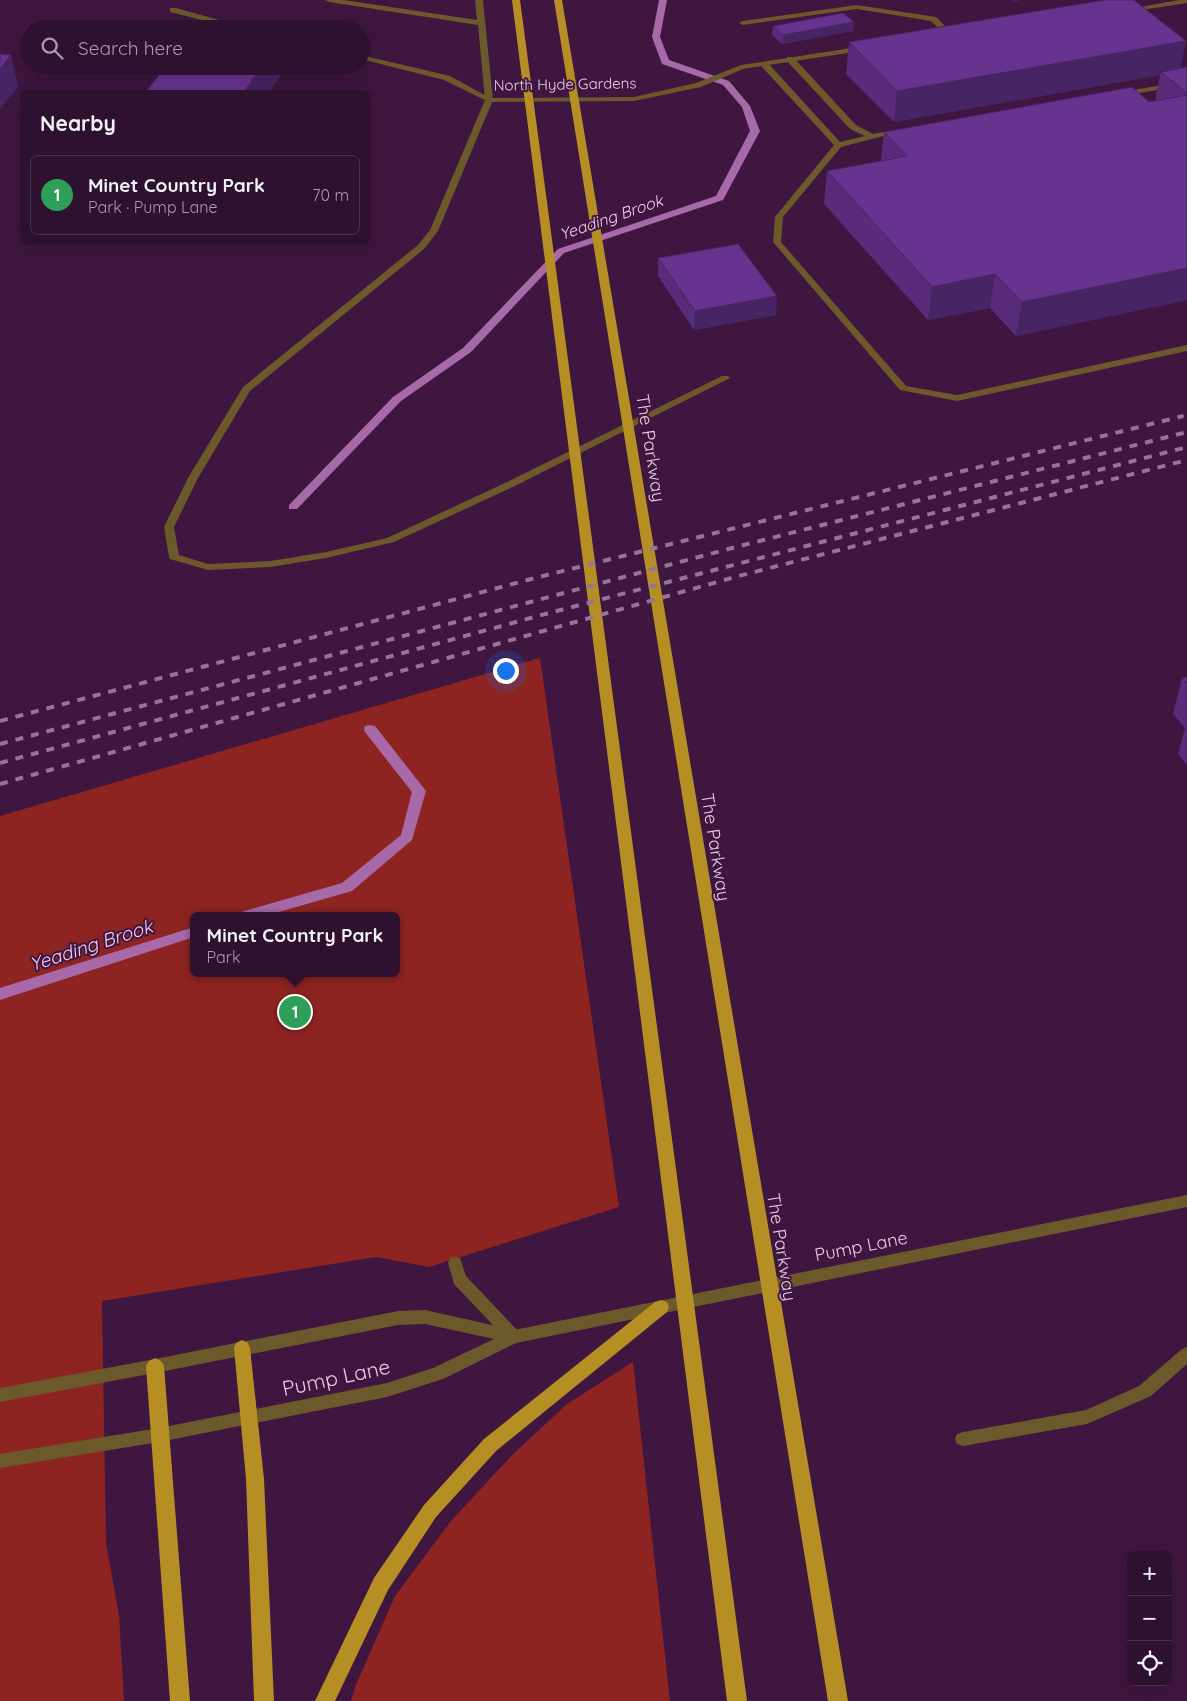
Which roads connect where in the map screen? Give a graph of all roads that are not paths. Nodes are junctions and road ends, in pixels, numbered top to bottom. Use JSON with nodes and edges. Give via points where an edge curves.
{"nodes":[{"id":1,"x":329,"y":0,"type":"edge"},
{"id":2,"x":478,"y":0,"type":"edge"},
{"id":3,"x":516,"y":0,"type":"edge"},
{"id":4,"x":558,"y":0,"type":"edge"},
{"id":5,"x":1187,"y":1,"type":"edge"},
{"id":6,"x":1136,"y":8,"type":"junction"},
{"id":7,"x":173,"y":10,"type":"dead end"},
{"id":8,"x":1117,"y":12,"type":"edge"},
{"id":9,"x":1144,"y":15,"type":"edge"},
{"id":10,"x":212,"y":20,"type":"edge"},
{"id":11,"x":743,"y":22,"type":"dead end"},
{"id":12,"x":481,"y":23,"type":"junction"},
{"id":13,"x":961,"y":35,"type":"edge"},
{"id":14,"x":951,"y":36,"type":"junction"},
{"id":15,"x":941,"y":37,"type":"edge"},
{"id":16,"x":874,"y":47,"type":"edge"},
{"id":17,"x":370,"y":59,"type":"edge"},
{"id":18,"x":790,"y":60,"type":"junction"},
{"id":19,"x":764,"y":64,"type":"junction"},
{"id":20,"x":1187,"y":83,"type":"edge"},
{"id":21,"x":1110,"y":96,"type":"edge"},
{"id":22,"x":489,"y":100,"type":"junction"},
{"id":23,"x":906,"y":130,"type":"edge"},
{"id":24,"x":870,"y":136,"type":"junction"},
{"id":25,"x":838,"y":145,"type":"junction"},
{"id":26,"x":1187,"y":348,"type":"edge"},
{"id":27,"x":725,"y":378,"type":"dead end"},
{"id":28,"x":1187,"y":1201,"type":"edge"},
{"id":29,"x":455,"y":1264,"type":"dead end"},
{"id":30,"x":661,"y":1307,"type":"junction"},
{"id":31,"x":514,"y":1337,"type":"junction"},
{"id":32,"x":242,"y":1348,"type":"junction"},
{"id":33,"x":1187,"y":1354,"type":"edge"},
{"id":34,"x":154,"y":1366,"type":"junction"},
{"id":35,"x":0,"y":1395,"type":"edge"},
{"id":36,"x":249,"y":1417,"type":"junction"},
{"id":37,"x":159,"y":1435,"type":"junction"},
{"id":38,"x":963,"y":1439,"type":"dead end"},
{"id":39,"x":0,"y":1461,"type":"edge"},
{"id":40,"x":180,"y":1701,"type":"edge"},
{"id":41,"x":264,"y":1701,"type":"edge"},
{"id":42,"x":325,"y":1701,"type":"edge"},
{"id":43,"x":738,"y":1701,"type":"edge"},
{"id":44,"x":838,"y":1701,"type":"edge"}],
"edges":[{"from":1,"to":12,"type":"street"},
{"from":2,"to":12,"type":"street"},
{"from":3,"to":43,"type":"highway"},
{"from":4,"to":44,"type":"highway","name":"The Parkway"},
{"from":5,"to":6,"type":"street"},
{"from":6,"to":8,"type":"street"},
{"from":6,"to":9,"type":"street"},
{"from":7,"to":10,"type":"street"},
{"from":11,"to":14,"type":"street","via":[[856,7],[933,19]]},
{"from":12,"to":22,"type":"street"},
{"from":13,"to":14,"type":"street"},
{"from":14,"to":15,"type":"street"},
{"from":16,"to":18,"type":"street","name":"North Hyde Gardens"},
{"from":17,"to":22,"type":"street","name":"North Hyde Gardens","via":[[446,78]]},
{"from":18,"to":19,"type":"street","name":"North Hyde Gardens"},
{"from":18,"to":24,"type":"street","via":[[853,127]]},
{"from":19,"to":22,"type":"street","name":"North Hyde Gardens","via":[[741,67],[698,85],[634,99]]},
{"from":19,"to":25,"type":"street"},
{"from":20,"to":21,"type":"street"},
{"from":22,"to":27,"type":"street","via":[[434,231],[421,247],[246,389],[193,478],[169,527],[174,557],[208,567],[270,564],[390,540]]},
{"from":23,"to":24,"type":"street"},
{"from":24,"to":25,"type":"street"},
{"from":25,"to":26,"type":"street","via":[[778,217],[777,242],[903,388],[958,398]]},
{"from":28,"to":30,"type":"street","name":"Pump Lane"},
{"from":29,"to":31,"type":"street","via":[[459,1279]]},
{"from":30,"to":31,"type":"street","name":"Pump Lane"},
{"from":30,"to":42,"type":"highway","via":[[490,1445],[430,1511],[381,1584]]},
{"from":31,"to":32,"type":"street","name":"Pump Lane","via":[[425,1317],[398,1318]]},
{"from":31,"to":36,"type":"street","name":"Pump Lane","via":[[437,1374],[387,1390]]},
{"from":32,"to":34,"type":"street","name":"Pump Lane"},
{"from":32,"to":36,"type":"highway"},
{"from":33,"to":38,"type":"street","via":[[1145,1391],[1087,1416]]},
{"from":34,"to":35,"type":"street","name":"Pump Lane"},
{"from":34,"to":37,"type":"highway"},
{"from":36,"to":37,"type":"street","name":"Pump Lane"},
{"from":36,"to":41,"type":"highway","via":[[256,1479]]},
{"from":37,"to":39,"type":"street","name":"Pump Lane"},
{"from":37,"to":40,"type":"highway"}]}
